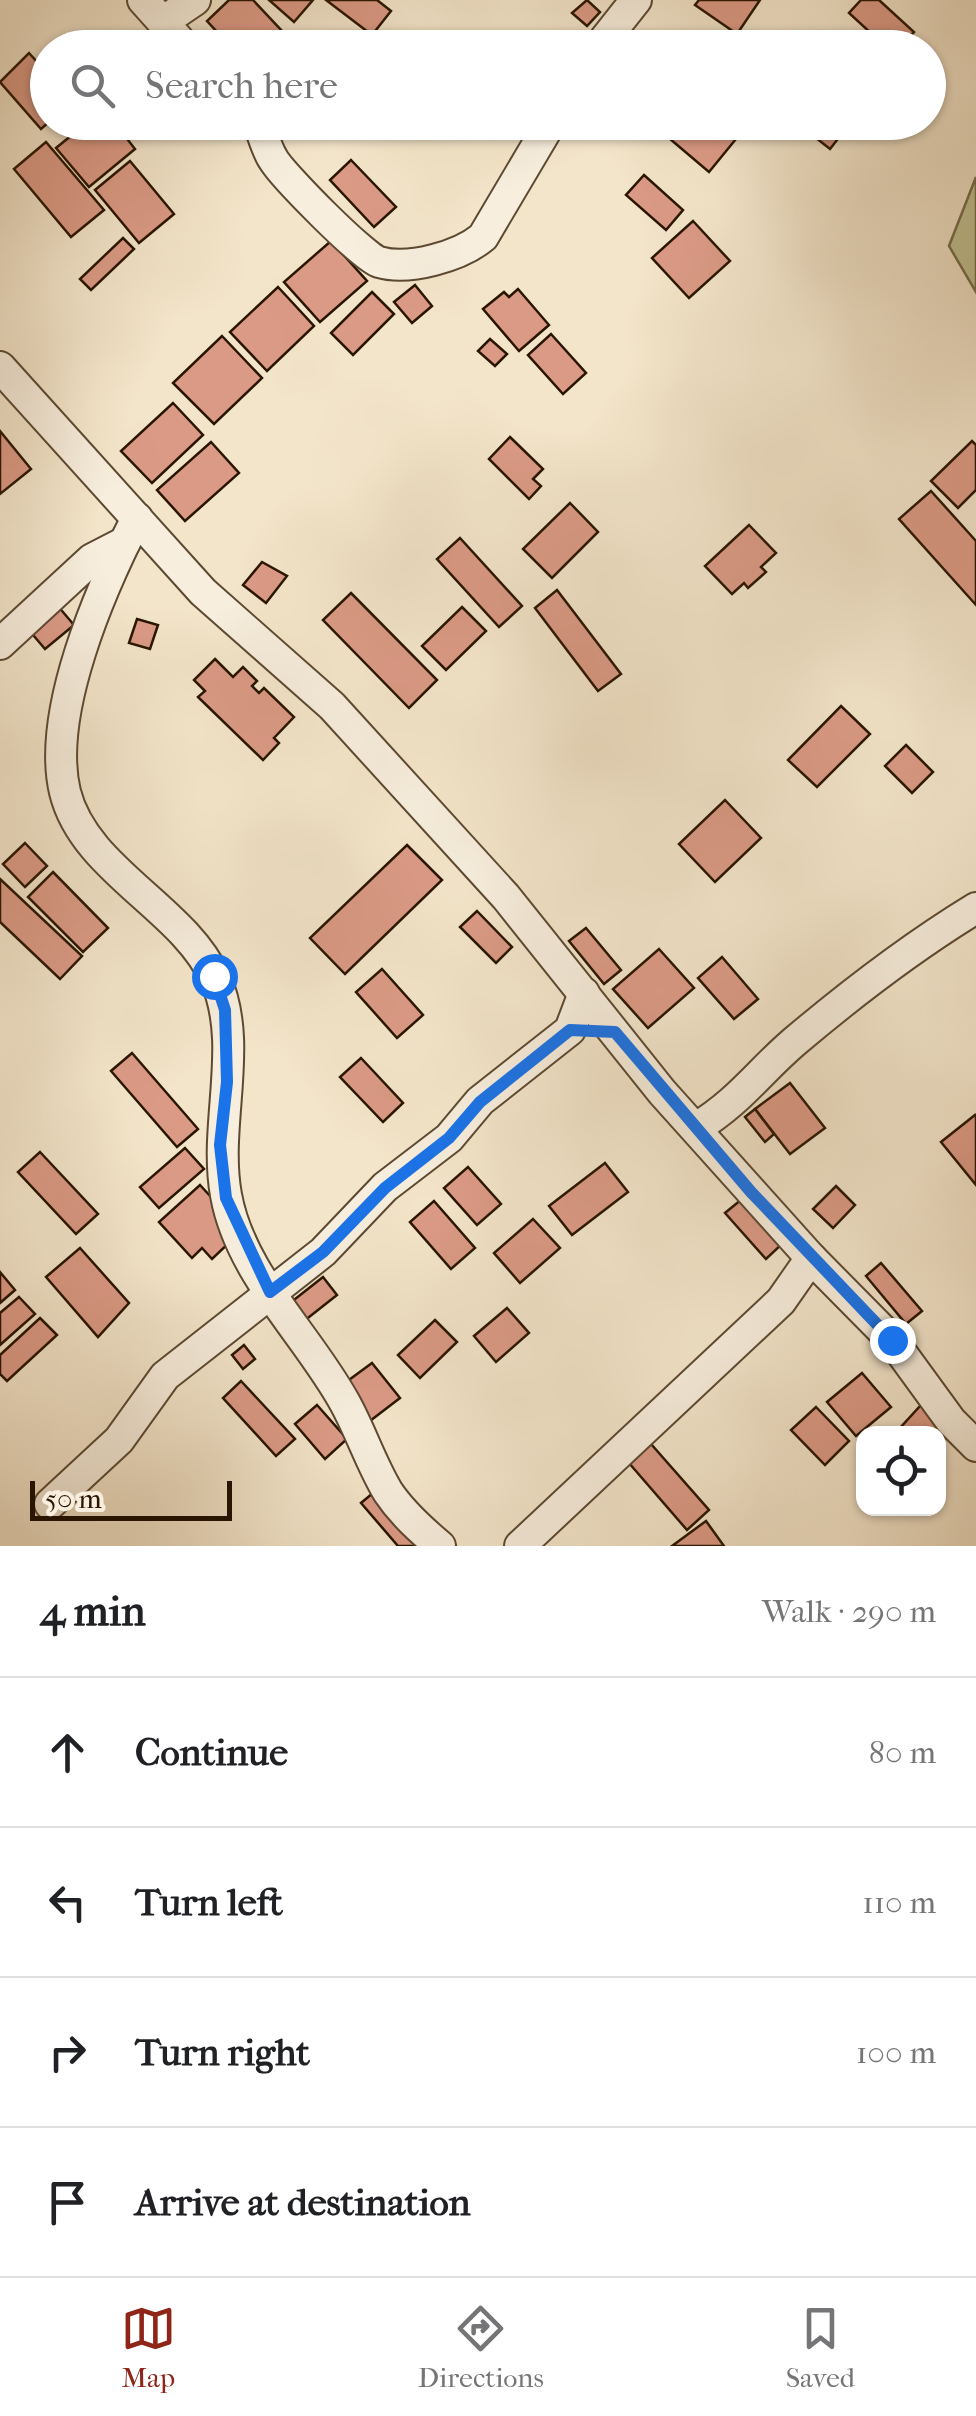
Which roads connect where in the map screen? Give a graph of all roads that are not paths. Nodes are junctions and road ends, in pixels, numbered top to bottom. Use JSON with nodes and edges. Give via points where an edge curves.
{"nodes":[{"id":1,"x":195,"y":0,"type":"edge"},
{"id":2,"x":636,"y":0,"type":"edge"},
{"id":3,"x":154,"y":10,"type":"edge"},
{"id":4,"x":171,"y":30,"type":"edge"},
{"id":5,"x":612,"y":30,"type":"edge"},
{"id":6,"x":265,"y":140,"type":"edge"},
{"id":7,"x":540,"y":140,"type":"edge"},
{"id":8,"x":0,"y":367,"type":"edge"},
{"id":9,"x":131,"y":530,"type":"junction"},
{"id":10,"x":0,"y":644,"type":"edge"},
{"id":11,"x":976,"y":908,"type":"edge"},
{"id":12,"x":584,"y":992,"type":"junction"},
{"id":13,"x":570,"y":1030,"type":"junction"},
{"id":14,"x":615,"y":1032,"type":"junction"},
{"id":15,"x":696,"y":1128,"type":"junction"},
{"id":16,"x":811,"y":1258,"type":"junction"},
{"id":17,"x":270,"y":1292,"type":"junction"},
{"id":18,"x":976,"y":1446,"type":"edge"},
{"id":19,"x":50,"y":1504,"type":"dead end"},
{"id":20,"x":440,"y":1546,"type":"edge"},
{"id":21,"x":520,"y":1546,"type":"edge"}],
"edges":[{"from":1,"to":3,"type":"street"},
{"from":2,"to":5,"type":"street"},
{"from":3,"to":4,"type":"street"},
{"from":6,"to":7,"type":"street","via":[[273,160],[303,194],[372,259],[390,264],[468,249],[483,238]]},
{"from":8,"to":9,"type":"street"},
{"from":9,"to":10,"type":"street"},
{"from":9,"to":12,"type":"street","via":[[332,706]]},
{"from":9,"to":17,"type":"street","via":[[73,677],[62,740],[65,793],[90,840],[126,883],[186,934],[214,976],[225,1010],[220,1145],[226,1198]]},
{"from":11,"to":15,"type":"street","via":[[792,1044],[732,1106]]},
{"from":12,"to":13,"type":"street"},
{"from":12,"to":14,"type":"street"},
{"from":13,"to":14,"type":"street"},
{"from":13,"to":17,"type":"street","via":[[491,1092],[449,1138]]},
{"from":14,"to":15,"type":"street"},
{"from":15,"to":16,"type":"street"},
{"from":16,"to":18,"type":"street","via":[[892,1340]]},
{"from":16,"to":21,"type":"street","via":[[781,1301]]},
{"from":17,"to":19,"type":"street","via":[[165,1376],[119,1440]]},
{"from":17,"to":20,"type":"street","via":[[344,1402],[388,1492]]}]}
